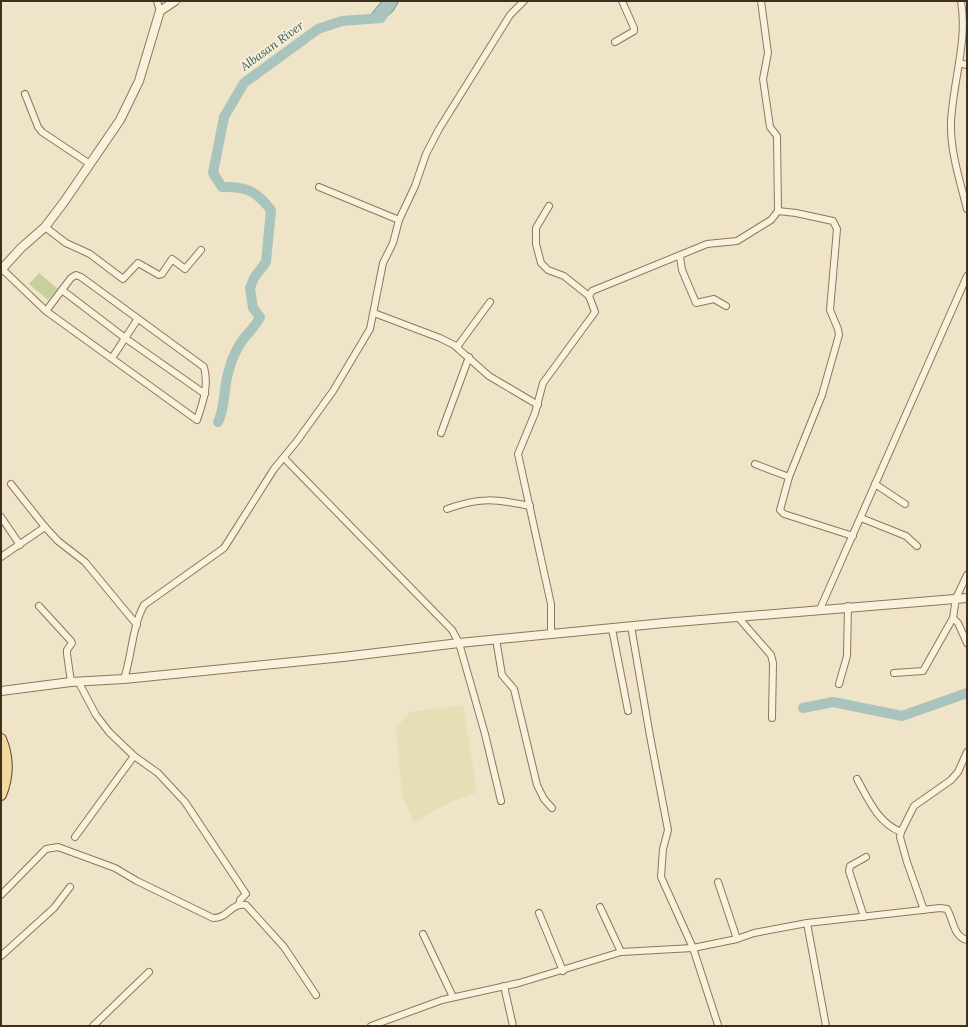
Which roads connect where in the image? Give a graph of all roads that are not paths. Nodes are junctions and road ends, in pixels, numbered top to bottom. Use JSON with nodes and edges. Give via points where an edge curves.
{"nodes":[{"id":1,"x":156,"y":1,"type":"edge"},
{"id":2,"x":175,"y":1,"type":"edge"},
{"id":3,"x":524,"y":1,"type":"edge"},
{"id":4,"x":622,"y":1,"type":"edge"},
{"id":5,"x":761,"y":1,"type":"edge"},
{"id":6,"x":961,"y":1,"type":"edge"},
{"id":7,"x":160,"y":11,"type":"junction"},
{"id":8,"x":615,"y":42,"type":"dead end"},
{"id":9,"x":959,"y":63,"type":"junction"},
{"id":10,"x":967,"y":65,"type":"edge"},
{"id":11,"x":24,"y":94,"type":"dead end"},
{"id":12,"x":90,"y":164,"type":"junction"},
{"id":13,"x":319,"y":186,"type":"dead end"},
{"id":14,"x":549,"y":206,"type":"dead end"},
{"id":15,"x":967,"y":209,"type":"edge"},
{"id":16,"x":778,"y":211,"type":"junction"},
{"id":17,"x":399,"y":220,"type":"junction"},
{"id":18,"x":45,"y":227,"type":"junction"},
{"id":19,"x":201,"y":250,"type":"dead end"},
{"id":20,"x":680,"y":257,"type":"junction"},
{"id":21,"x":1,"y":270,"type":"edge"},
{"id":22,"x":967,"y":276,"type":"edge"},
{"id":23,"x":62,"y":290,"type":"junction"},
{"id":24,"x":589,"y":296,"type":"junction"},
{"id":25,"x":490,"y":302,"type":"dead end"},
{"id":26,"x":726,"y":306,"type":"dead end"},
{"id":27,"x":46,"y":311,"type":"junction"},
{"id":28,"x":374,"y":313,"type":"junction"},
{"id":29,"x":137,"y":320,"type":"junction"},
{"id":30,"x":125,"y":338,"type":"junction"},
{"id":31,"x":457,"y":347,"type":"junction"},
{"id":32,"x":469,"y":357,"type":"junction"},
{"id":33,"x":112,"y":358,"type":"junction"},
{"id":34,"x":205,"y":394,"type":"junction"},
{"id":35,"x":538,"y":405,"type":"junction"},
{"id":36,"x":441,"y":433,"type":"dead end"},
{"id":37,"x":284,"y":458,"type":"junction"},
{"id":38,"x":755,"y":464,"type":"dead end"},
{"id":39,"x":789,"y":477,"type":"junction"},
{"id":40,"x":11,"y":484,"type":"dead end"},
{"id":41,"x":875,"y":484,"type":"junction"},
{"id":42,"x":906,"y":504,"type":"dead end"},
{"id":43,"x":530,"y":506,"type":"junction"},
{"id":44,"x":447,"y":508,"type":"dead end"},
{"id":45,"x":1,"y":517,"type":"edge"},
{"id":46,"x":860,"y":518,"type":"junction"},
{"id":47,"x":45,"y":527,"type":"junction"},
{"id":48,"x":852,"y":536,"type":"junction"},
{"id":49,"x":20,"y":544,"type":"junction"},
{"id":50,"x":917,"y":546,"type":"dead end"},
{"id":51,"x":1,"y":557,"type":"edge"},
{"id":52,"x":967,"y":575,"type":"edge"},
{"id":53,"x":956,"y":598,"type":"junction"},
{"id":54,"x":967,"y":598,"type":"edge"},
{"id":55,"x":39,"y":606,"type":"dead end"},
{"id":56,"x":848,"y":606,"type":"junction"},
{"id":57,"x":820,"y":609,"type":"junction"},
{"id":58,"x":737,"y":616,"type":"junction"},
{"id":59,"x":953,"y":618,"type":"junction"},
{"id":60,"x":137,"y":625,"type":"junction"},
{"id":61,"x":631,"y":626,"type":"junction"},
{"id":62,"x":612,"y":629,"type":"junction"},
{"id":63,"x":551,"y":635,"type":"junction"},
{"id":64,"x":496,"y":639,"type":"junction"},
{"id":65,"x":460,"y":643,"type":"junction"},
{"id":66,"x":967,"y":643,"type":"edge"},
{"id":67,"x":894,"y":673,"type":"dead end"},
{"id":68,"x":124,"y":679,"type":"junction"},
{"id":69,"x":74,"y":682,"type":"junction"},
{"id":70,"x":839,"y":684,"type":"dead end"},
{"id":71,"x":1,"y":691,"type":"edge"},
{"id":72,"x":628,"y":711,"type":"dead end"},
{"id":73,"x":772,"y":718,"type":"dead end"},
{"id":74,"x":1,"y":739,"type":"edge"},
{"id":75,"x":967,"y":752,"type":"edge"},
{"id":76,"x":134,"y":756,"type":"junction"},
{"id":77,"x":857,"y":779,"type":"dead end"},
{"id":78,"x":1,"y":795,"type":"edge"},
{"id":79,"x":501,"y":801,"type":"dead end"},
{"id":80,"x":552,"y":808,"type":"dead end"},
{"id":81,"x":901,"y":832,"type":"junction"},
{"id":82,"x":75,"y":837,"type":"dead end"},
{"id":83,"x":866,"y":856,"type":"dead end"},
{"id":84,"x":718,"y":882,"type":"dead end"},
{"id":85,"x":70,"y":888,"type":"dead end"},
{"id":86,"x":1,"y":895,"type":"edge"},
{"id":87,"x":239,"y":905,"type":"junction"},
{"id":88,"x":600,"y":906,"type":"dead end"},
{"id":89,"x":924,"y":910,"type":"junction"},
{"id":90,"x":539,"y":913,"type":"dead end"},
{"id":91,"x":864,"y":917,"type":"junction"},
{"id":92,"x":807,"y":924,"type":"junction"},
{"id":93,"x":423,"y":934,"type":"dead end"},
{"id":94,"x":737,"y":939,"type":"junction"},
{"id":95,"x":967,"y":940,"type":"edge"},
{"id":96,"x":693,"y":948,"type":"junction"},
{"id":97,"x":621,"y":952,"type":"junction"},
{"id":98,"x":1,"y":956,"type":"edge"},
{"id":99,"x":563,"y":971,"type":"junction"},
{"id":100,"x":149,"y":972,"type":"dead end"},
{"id":101,"x":504,"y":986,"type":"junction"},
{"id":102,"x":316,"y":995,"type":"dead end"},
{"id":103,"x":453,"y":997,"type":"junction"},
{"id":104,"x":718,"y":1025,"type":"dead end"},
{"id":105,"x":93,"y":1026,"type":"edge"},
{"id":106,"x":371,"y":1026,"type":"edge"},
{"id":107,"x":513,"y":1026,"type":"edge"},
{"id":108,"x":826,"y":1026,"type":"edge"}],
"edges":[{"from":1,"to":7,"type":"street"},
{"from":2,"to":7,"type":"street"},
{"from":3,"to":17,"type":"street","via":[[510,15],[439,129]]},
{"from":4,"to":8,"type":"street","via":[[634,31]]},
{"from":5,"to":16,"type":"street","via":[[768,53],[763,80],[770,127],[777,136]]},
{"from":6,"to":9,"type":"street","via":[[965,28]]},
{"from":7,"to":12,"type":"street","via":[[134,95]]},
{"from":9,"to":10,"type":"street"},
{"from":9,"to":15,"type":"street","via":[[952,108],[952,129],[957,171]]},
{"from":11,"to":12,"type":"street","via":[[42,132]]},
{"from":12,"to":18,"type":"street"},
{"from":13,"to":17,"type":"street"},
{"from":14,"to":24,"type":"street","via":[[536,228],[540,264],[564,276]]},
{"from":16,"to":20,"type":"street","via":[[771,220],[737,241],[706,244]]},
{"from":16,"to":39,"type":"street","via":[[833,221],[837,229],[830,310],[838,329],[838,339],[822,395]]},
{"from":17,"to":28,"type":"street","via":[[393,244],[383,263]]},
{"from":18,"to":19,"type":"street","via":[[66,243],[90,254],[123,279],[138,263],[158,275],[162,274],[172,260],[185,269]]},
{"from":18,"to":21,"type":"street"},
{"from":20,"to":24,"type":"street","via":[[592,291]]},
{"from":20,"to":26,"type":"street","via":[[682,270],[696,303],[714,299]]},
{"from":21,"to":27,"type":"street"},
{"from":22,"to":41,"type":"street"},
{"from":23,"to":27,"type":"street"},
{"from":23,"to":29,"type":"street","via":[[71,278],[76,275],[81,277]]},
{"from":23,"to":30,"type":"street"},
{"from":24,"to":35,"type":"street","via":[[596,312],[543,383]]},
{"from":25,"to":31,"type":"street"},
{"from":27,"to":33,"type":"street"},
{"from":28,"to":31,"type":"street"},
{"from":28,"to":37,"type":"street","via":[[370,329],[333,391]]},
{"from":29,"to":30,"type":"street"},
{"from":29,"to":34,"type":"street","via":[[204,367],[207,377]]},
{"from":30,"to":33,"type":"street"},
{"from":30,"to":34,"type":"street"},
{"from":31,"to":32,"type":"street"},
{"from":32,"to":35,"type":"street","via":[[489,376]]},
{"from":32,"to":36,"type":"street"},
{"from":33,"to":34,"type":"street","via":[[197,420]]},
{"from":35,"to":43,"type":"street","via":[[518,454]]},
{"from":37,"to":60,"type":"street","via":[[274,469],[224,548],[144,604]]},
{"from":37,"to":65,"type":"street","via":[[442,618]]},
{"from":38,"to":39,"type":"street"},
{"from":39,"to":48,"type":"street","via":[[780,507],[781,512]]},
{"from":40,"to":47,"type":"street"},
{"from":41,"to":42,"type":"street"},
{"from":41,"to":46,"type":"street"},
{"from":43,"to":44,"type":"street","via":[[485,499]]},
{"from":43,"to":63,"type":"street","via":[[551,604]]},
{"from":45,"to":49,"type":"street"},
{"from":46,"to":48,"type":"street"},
{"from":46,"to":50,"type":"street","via":[[906,536]]},
{"from":47,"to":49,"type":"street"},
{"from":47,"to":60,"type":"street","via":[[58,541],[86,562]]},
{"from":48,"to":57,"type":"street"},
{"from":49,"to":51,"type":"street"},
{"from":52,"to":53,"type":"street"},
{"from":53,"to":54,"type":"street"},
{"from":53,"to":56,"type":"street"},
{"from":53,"to":59,"type":"street"},
{"from":55,"to":69,"type":"street","via":[[72,643],[66,654]]},
{"from":56,"to":57,"type":"street"},
{"from":56,"to":70,"type":"street","via":[[847,656]]},
{"from":57,"to":58,"type":"street"},
{"from":58,"to":61,"type":"street"},
{"from":58,"to":73,"type":"street","via":[[771,655]]},
{"from":59,"to":66,"type":"street"},
{"from":59,"to":67,"type":"street","via":[[923,671]]},
{"from":60,"to":68,"type":"street"},
{"from":61,"to":62,"type":"street"},
{"from":61,"to":96,"type":"street","via":[[668,830],[663,849],[661,877]]},
{"from":62,"to":63,"type":"street"},
{"from":62,"to":72,"type":"street"},
{"from":63,"to":64,"type":"street"},
{"from":64,"to":65,"type":"street"},
{"from":64,"to":80,"type":"street","via":[[502,675],[514,689],[517,698],[537,785]]},
{"from":65,"to":68,"type":"street"},
{"from":65,"to":79,"type":"street"},
{"from":68,"to":69,"type":"street"},
{"from":69,"to":71,"type":"street"},
{"from":69,"to":76,"type":"street","via":[[109,732]]},
{"from":74,"to":78,"type":"main road","via":[[6,752],[8,770]]},
{"from":75,"to":81,"type":"street","via":[[958,772],[951,780],[914,806]]},
{"from":76,"to":82,"type":"street"},
{"from":76,"to":87,"type":"street","via":[[158,773],[185,802],[246,894]]},
{"from":77,"to":81,"type":"street","via":[[882,818]]},
{"from":81,"to":89,"type":"street","via":[[907,862]]},
{"from":83,"to":91,"type":"street","via":[[850,866],[849,871]]},
{"from":84,"to":94,"type":"street"},
{"from":85,"to":98,"type":"street","via":[[54,908]]},
{"from":86,"to":87,"type":"street","via":[[46,849],[58,847],[115,868],[214,918],[222,917]]},
{"from":87,"to":102,"type":"street","via":[[246,906],[252,911],[284,947]]},
{"from":88,"to":97,"type":"street"},
{"from":89,"to":91,"type":"street"},
{"from":89,"to":95,"type":"street","via":[[947,909],[955,932],[960,938]]},
{"from":90,"to":99,"type":"street"},
{"from":91,"to":92,"type":"street"},
{"from":92,"to":94,"type":"street","via":[[754,933]]},
{"from":92,"to":108,"type":"street"},
{"from":93,"to":103,"type":"street"},
{"from":94,"to":96,"type":"street"},
{"from":96,"to":97,"type":"street"},
{"from":96,"to":104,"type":"street"},
{"from":97,"to":99,"type":"street"},
{"from":99,"to":101,"type":"street"},
{"from":100,"to":105,"type":"street"},
{"from":101,"to":103,"type":"street"},
{"from":101,"to":107,"type":"street"},
{"from":103,"to":106,"type":"street"}]}
